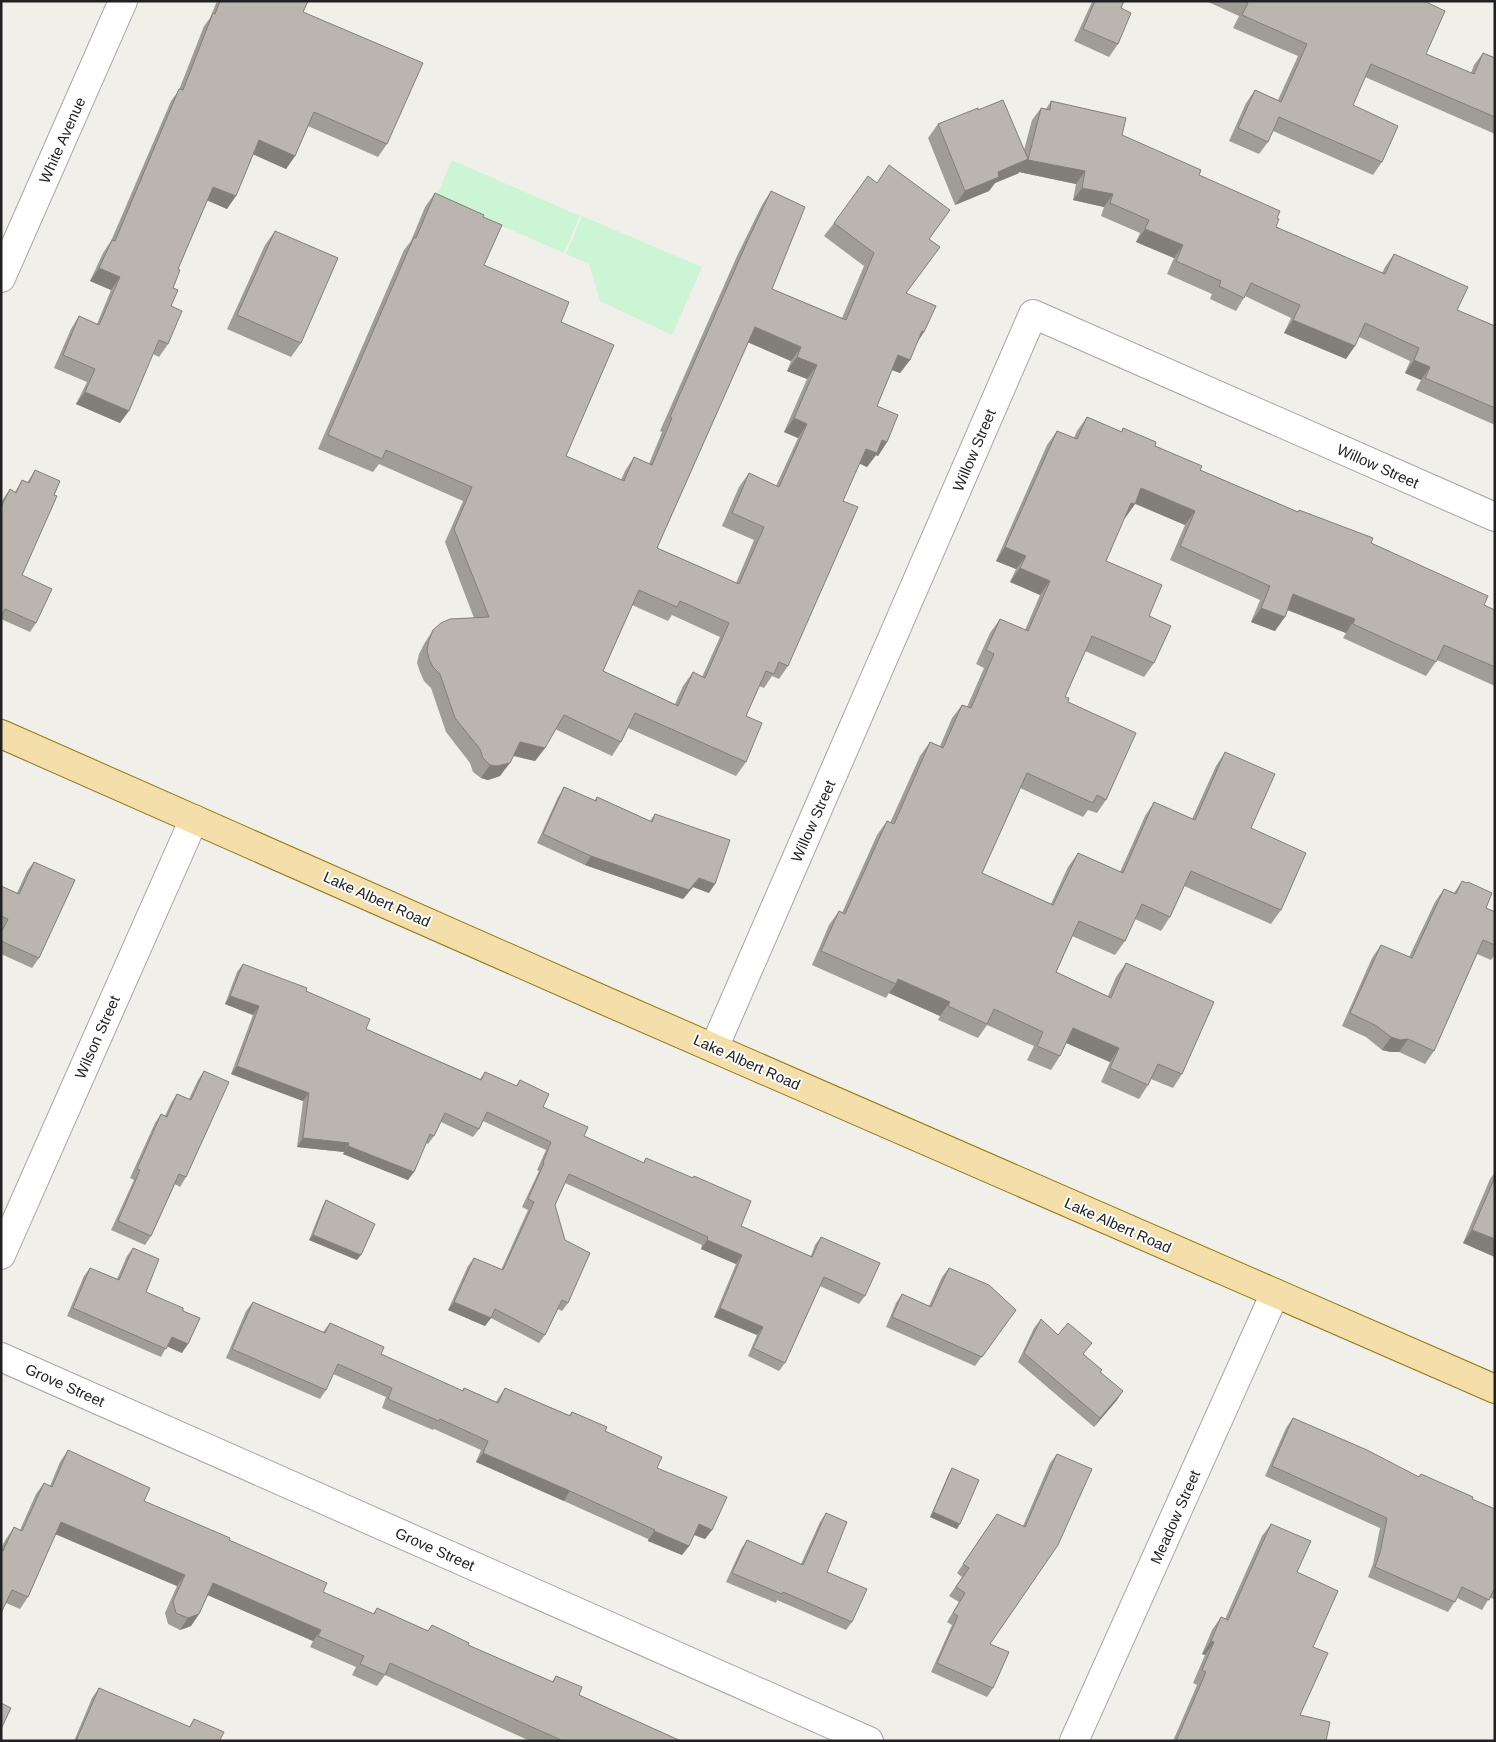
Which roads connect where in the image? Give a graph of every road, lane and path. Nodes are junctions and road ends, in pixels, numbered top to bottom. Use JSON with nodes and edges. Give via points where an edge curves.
{"nodes":[{"id":1,"x":123,"y":1,"type":"edge"},
{"id":2,"x":1,"y":278,"type":"edge"},
{"id":3,"x":1495,"y":517,"type":"edge"},
{"id":4,"x":1,"y":734,"type":"edge"},
{"id":5,"x":194,"y":819,"type":"junction"},
{"id":6,"x":714,"y":1048,"type":"junction"},
{"id":7,"x":1,"y":1255,"type":"edge"},
{"id":8,"x":1274,"y":1293,"type":"junction"},
{"id":9,"x":1,"y":1357,"type":"edge"},
{"id":10,"x":1495,"y":1389,"type":"edge"},
{"id":11,"x":869,"y":1741,"type":"edge"},
{"id":12,"x":1074,"y":1741,"type":"edge"}],
"edges":[{"from":1,"to":2,"type":"street","name":"White Avenue"},
{"from":3,"to":6,"type":"street","name":"Willow Street","via":[[1033,314]]},
{"from":4,"to":5,"type":"main road","name":"Lake Albert Road"},
{"from":5,"to":6,"type":"main road","name":"Lake Albert Road"},
{"from":5,"to":7,"type":"street","name":"Wilson Street"},
{"from":6,"to":8,"type":"main road","name":"Lake Albert Road"},
{"from":8,"to":10,"type":"main road","name":"Lake Albert Road"},
{"from":8,"to":12,"type":"street","name":"Meadow Street"},
{"from":9,"to":11,"type":"street","name":"Grove Street"}]}
